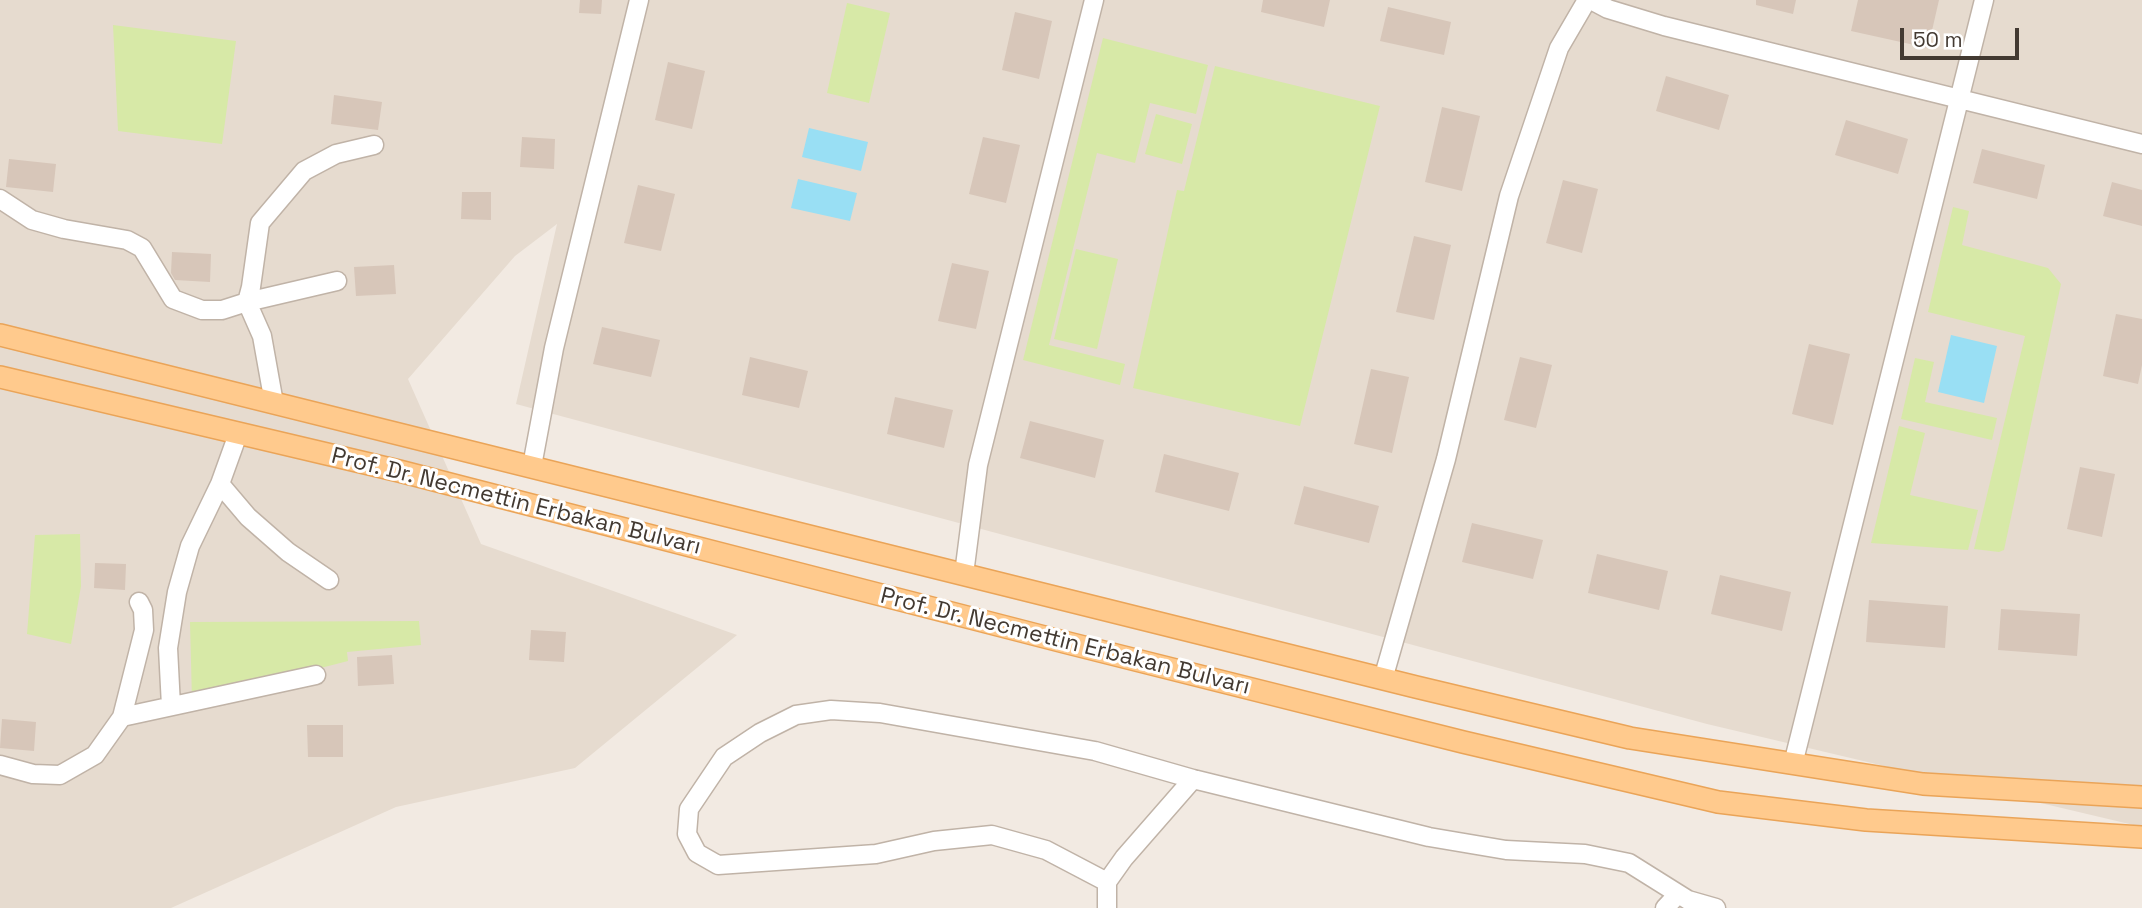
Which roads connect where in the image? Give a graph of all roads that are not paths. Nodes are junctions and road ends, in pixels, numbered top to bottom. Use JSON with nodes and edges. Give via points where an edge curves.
{"nodes":[{"id":1,"x":639,"y":0,"type":"edge"},
{"id":2,"x":1094,"y":0,"type":"edge"},
{"id":3,"x":1589,"y":0,"type":"edge"},
{"id":4,"x":1984,"y":0,"type":"edge"},
{"id":5,"x":1960,"y":99,"type":"junction"},
{"id":6,"x":2142,"y":144,"type":"edge"},
{"id":7,"x":374,"y":145,"type":"dead end"},
{"id":8,"x":0,"y":199,"type":"edge"},
{"id":9,"x":337,"y":281,"type":"dead end"},
{"id":10,"x":247,"y":302,"type":"junction"},
{"id":11,"x":0,"y":335,"type":"edge"},
{"id":12,"x":0,"y":377,"type":"edge"},
{"id":13,"x":274,"y":403,"type":"junction"},
{"id":14,"x":238,"y":434,"type":"junction"},
{"id":15,"x":532,"y":466,"type":"junction"},
{"id":16,"x":220,"y":484,"type":"junction"},
{"id":17,"x":964,"y":574,"type":"junction"},
{"id":18,"x":329,"y":580,"type":"dead end"},
{"id":19,"x":139,"y":602,"type":"dead end"},
{"id":20,"x":316,"y":675,"type":"dead end"},
{"id":21,"x":1383,"y":679,"type":"junction"},
{"id":22,"x":172,"y":706,"type":"junction"},
{"id":23,"x":122,"y":717,"type":"junction"},
{"id":24,"x":1793,"y":764,"type":"junction"},
{"id":25,"x":0,"y":765,"type":"edge"},
{"id":26,"x":1193,"y":779,"type":"junction"},
{"id":27,"x":2142,"y":797,"type":"edge"},
{"id":28,"x":2142,"y":837,"type":"edge"},
{"id":29,"x":1107,"y":882,"type":"junction"},
{"id":30,"x":1678,"y":894,"type":"junction"},
{"id":31,"x":1107,"y":908,"type":"edge"},
{"id":32,"x":1665,"y":908,"type":"edge"},
{"id":33,"x":1716,"y":908,"type":"edge"}],
"edges":[{"from":1,"to":15,"type":"street","via":[[554,348]]},
{"from":2,"to":17,"type":"street","via":[[978,465]]},
{"from":3,"to":5,"type":"street","via":[[1664,26]]},
{"from":3,"to":21,"type":"street","via":[[1559,48],[1509,196],[1446,459]]},
{"from":4,"to":5,"type":"street"},
{"from":5,"to":6,"type":"street"},
{"from":5,"to":24,"type":"street"},
{"from":7,"to":10,"type":"street","via":[[335,154],[304,171],[278,200],[260,223]]},
{"from":8,"to":10,"type":"street","via":[[32,220],[127,240],[142,248],[173,299],[202,310],[222,310]]},
{"from":9,"to":10,"type":"street"},
{"from":10,"to":13,"type":"street","via":[[262,336]]},
{"from":11,"to":13,"type":"main road","name":"Prof. Dr. Necmettin Erbakan Bulvarı"},
{"from":12,"to":14,"type":"main road","name":"Prof. Dr. Necmettin Erbakan Bulvarı"},
{"from":13,"to":15,"type":"main road","name":"Prof. Dr. Necmettin Erbakan Bulvarı"},
{"from":14,"to":16,"type":"street"},
{"from":14,"to":28,"type":"main road","name":"Prof. Dr. Necmettin Erbakan Bulvarı","via":[[1718,802],[1866,820]]},
{"from":15,"to":17,"type":"main road","name":"Prof. Dr. Necmettin Erbakan Bulvarı"},
{"from":16,"to":18,"type":"street","via":[[248,517]]},
{"from":16,"to":22,"type":"street","via":[[190,546],[177,592],[168,648]]},
{"from":17,"to":21,"type":"main road","name":"Prof. Dr. Necmettin Erbakan Bulvarı"},
{"from":19,"to":23,"type":"street","via":[[144,630]]},
{"from":20,"to":22,"type":"street"},
{"from":21,"to":24,"type":"main road","name":"Prof. Dr. Necmettin Erbakan Bulvarı","via":[[1630,738]]},
{"from":22,"to":23,"type":"street"},
{"from":23,"to":25,"type":"street","via":[[95,755],[60,775]]},
{"from":24,"to":27,"type":"main road","name":"Prof. Dr. Necmettin Erbakan Bulvarı","via":[[1923,784]]},
{"from":26,"to":29,"type":"street"},
{"from":26,"to":29,"type":"street","via":[[1095,751],[880,713],[831,710],[796,715],[724,757],[689,809],[687,834],[697,853],[718,865],[876,854],[992,835],[1046,850]]},
{"from":26,"to":30,"type":"street","via":[[1429,837],[1629,863]]},
{"from":29,"to":31,"type":"street"},
{"from":30,"to":32,"type":"street"},
{"from":30,"to":33,"type":"street"}]}
